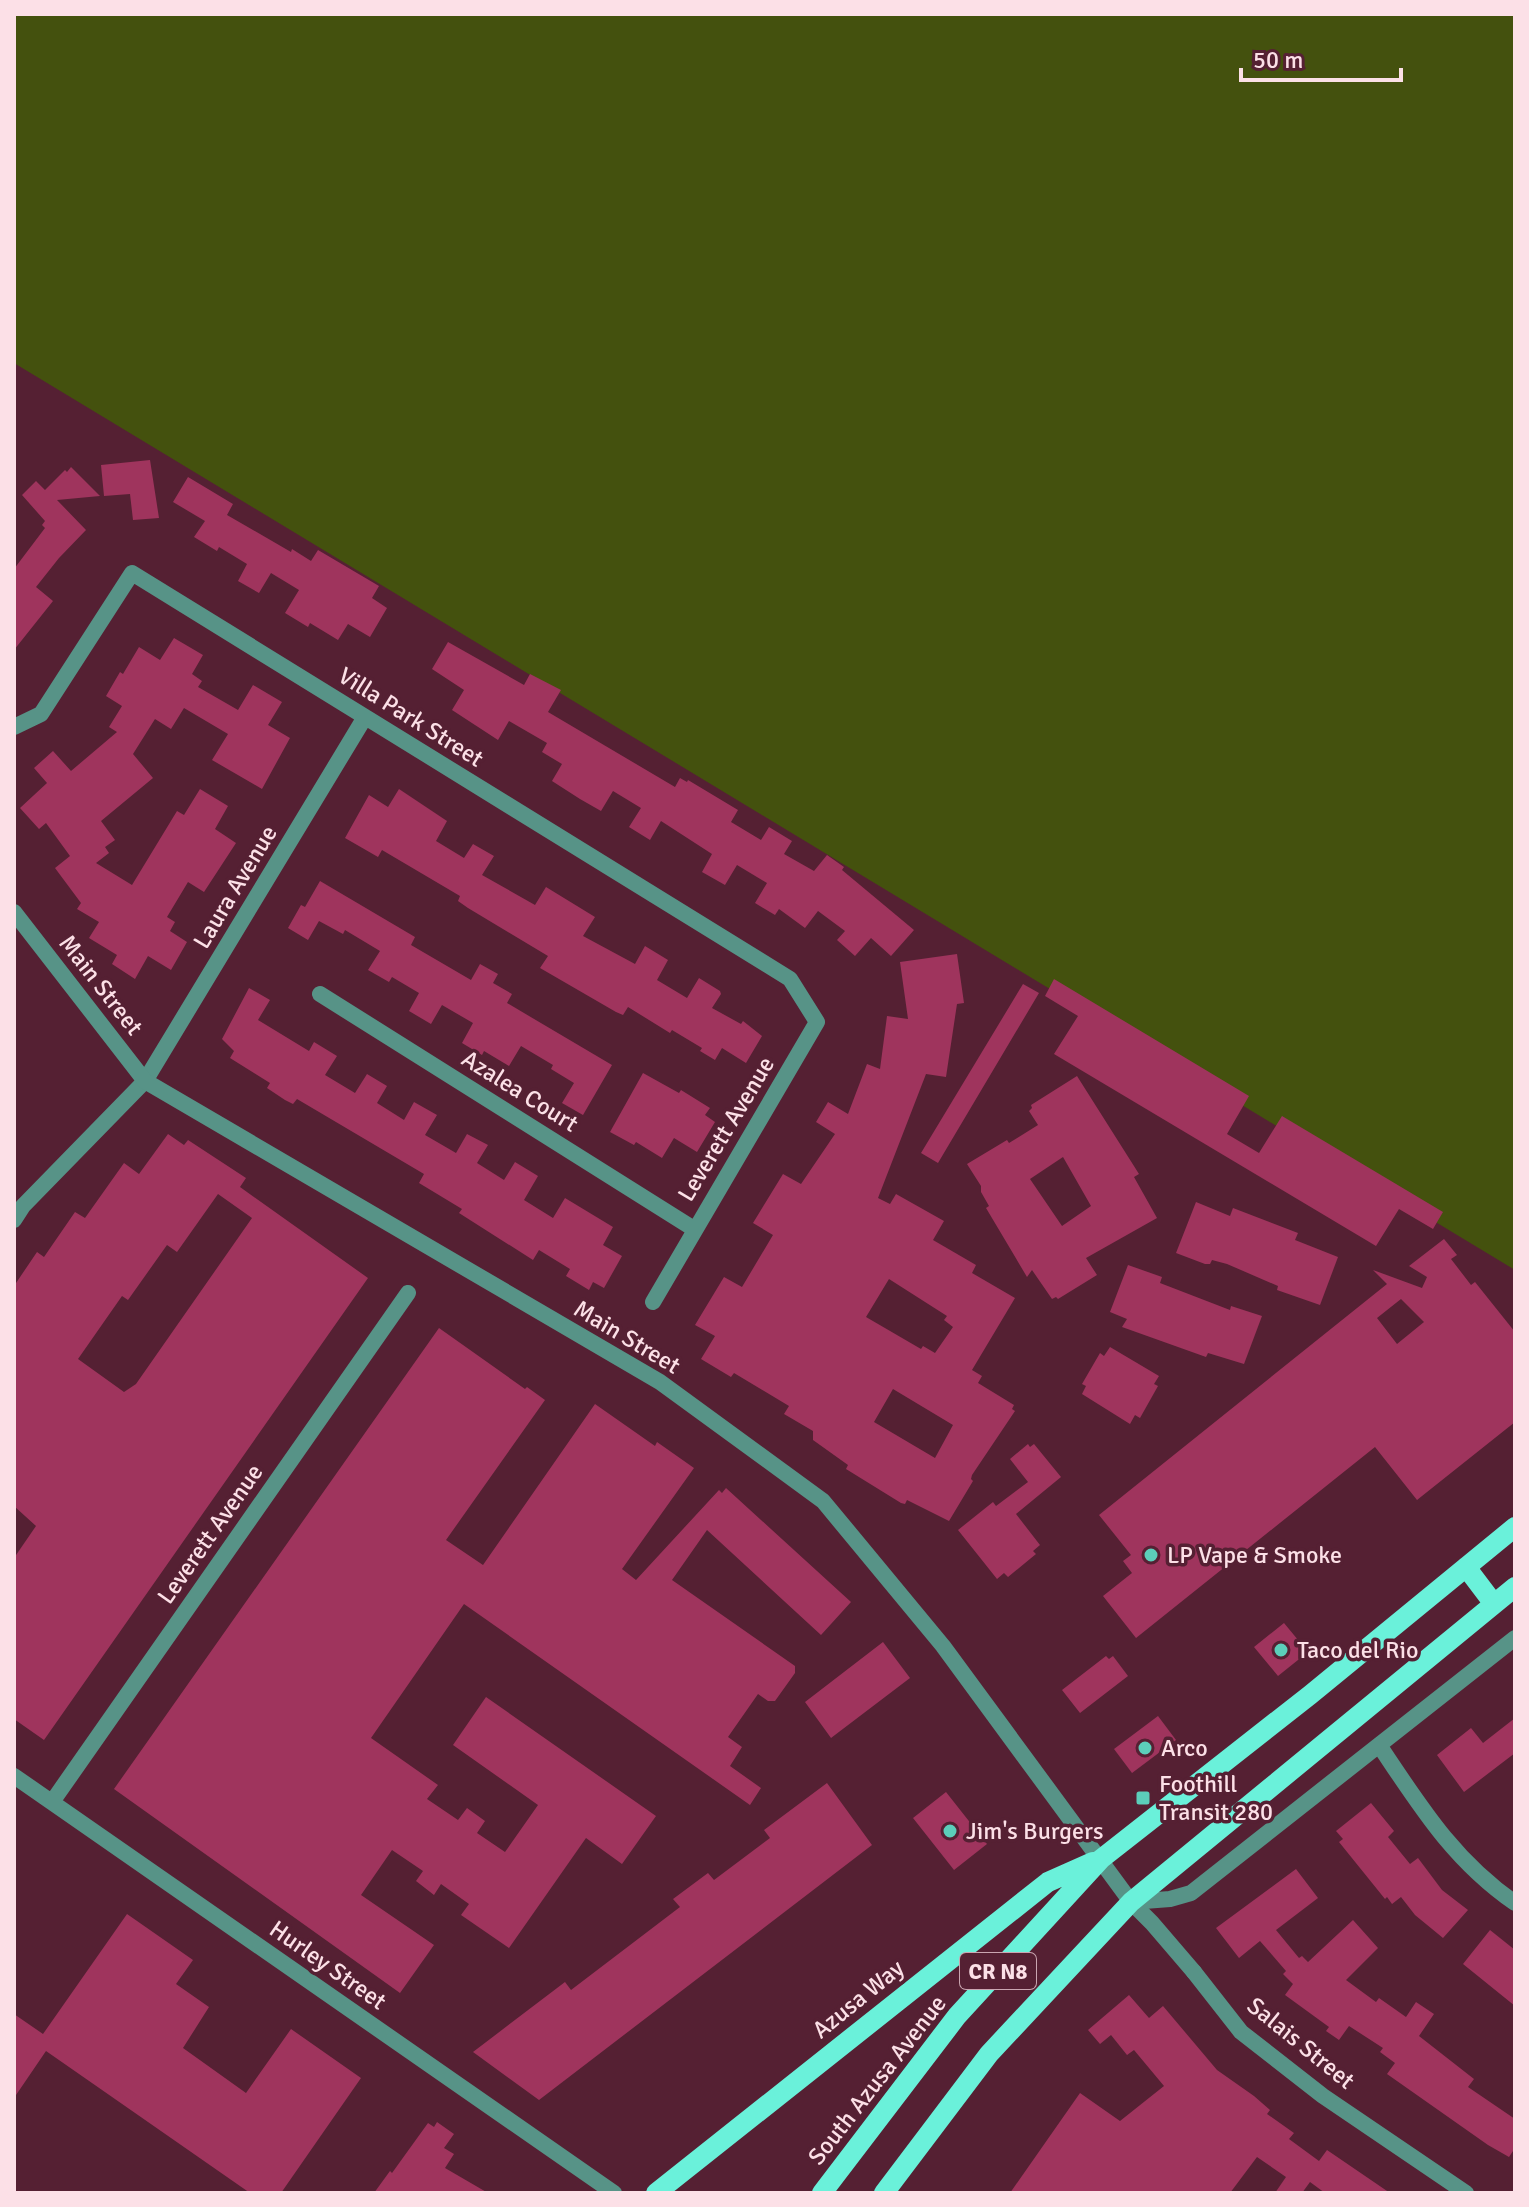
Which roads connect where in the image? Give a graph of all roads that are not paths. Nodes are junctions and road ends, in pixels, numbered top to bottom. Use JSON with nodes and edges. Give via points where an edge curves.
{"nodes":[{"id":1,"x":365,"y":717,"type":"junction"},
{"id":2,"x":14,"y":727,"type":"edge"},
{"id":3,"x":14,"y":912,"type":"edge"},
{"id":4,"x":320,"y":994,"type":"dead end"},
{"id":5,"x":817,"y":1022,"type":"joint"},
{"id":6,"x":145,"y":1081,"type":"junction"},
{"id":7,"x":14,"y":1220,"type":"edge"},
{"id":8,"x":694,"y":1229,"type":"junction"},
{"id":9,"x":408,"y":1293,"type":"dead end"},
{"id":10,"x":653,"y":1302,"type":"dead end"},
{"id":11,"x":1515,"y":1527,"type":"edge"},
{"id":12,"x":1466,"y":1567,"type":"junction"},
{"id":13,"x":1515,"y":1587,"type":"edge"},
{"id":14,"x":1494,"y":1604,"type":"junction"},
{"id":15,"x":1515,"y":1638,"type":"edge"},
{"id":16,"x":1379,"y":1745,"type":"junction"},
{"id":17,"x":14,"y":1776,"type":"edge"},
{"id":18,"x":52,"y":1802,"type":"junction"},
{"id":19,"x":1101,"y":1859,"type":"junction"},
{"id":20,"x":1131,"y":1902,"type":"junction"},
{"id":21,"x":1515,"y":1903,"type":"edge"},
{"id":22,"x":614,"y":2193,"type":"edge"},
{"id":23,"x":656,"y":2193,"type":"edge"},
{"id":24,"x":822,"y":2193,"type":"edge"},
{"id":25,"x":884,"y":2193,"type":"edge"},
{"id":26,"x":1466,"y":2193,"type":"edge"}],
"edges":[{"from":1,"to":2,"type":"street","name":"Villa Park Street","via":[[132,573],[41,714]]},
{"from":1,"to":5,"type":"street","name":"Villa Park Street","via":[[790,979]]},
{"from":1,"to":6,"type":"street","name":"Laura Avenue"},
{"from":3,"to":6,"type":"street","name":"Main Street"},
{"from":4,"to":8,"type":"street","name":"Azalea Court"},
{"from":5,"to":8,"type":"street","name":"Leverett Avenue"},
{"from":6,"to":7,"type":"street","name":"Laura Avenue"},
{"from":6,"to":19,"type":"street","name":"Main Street","via":[[660,1382],[823,1501],[943,1646]]},
{"from":8,"to":10,"type":"street","name":"Leverett Avenue"},
{"from":9,"to":18,"type":"street","name":"Leverett Avenue"},
{"from":11,"to":12,"type":"main road","name":"South Azusa Avenue","number":"CR N8"},
{"from":12,"to":14,"type":"main road"},
{"from":12,"to":19,"type":"main road","name":"South Azusa Avenue","number":"CR N8"},
{"from":13,"to":14,"type":"main road","number":"CR N8"},
{"from":14,"to":20,"type":"main road","number":"CR N8"},
{"from":15,"to":16,"type":"street"},
{"from":16,"to":20,"type":"street","via":[[1191,1893]]},
{"from":16,"to":21,"type":"street","via":[[1450,1847]]},
{"from":17,"to":18,"type":"street","name":"Hurley Street"},
{"from":18,"to":22,"type":"street","name":"Hurley Street"},
{"from":19,"to":20,"type":"street","name":"Main Street"},
{"from":19,"to":23,"type":"main road","name":"Azusa Way","via":[[1048,1882],[968,1942]]},
{"from":19,"to":24,"type":"main road","name":"South Azusa Avenue","number":"CR N8","via":[[957,2016]]},
{"from":20,"to":25,"type":"main road","number":"CR N8","via":[[989,2054]]},
{"from":20,"to":26,"type":"street","name":"Salais Street","via":[[1241,2032],[1323,2096]]}]}
